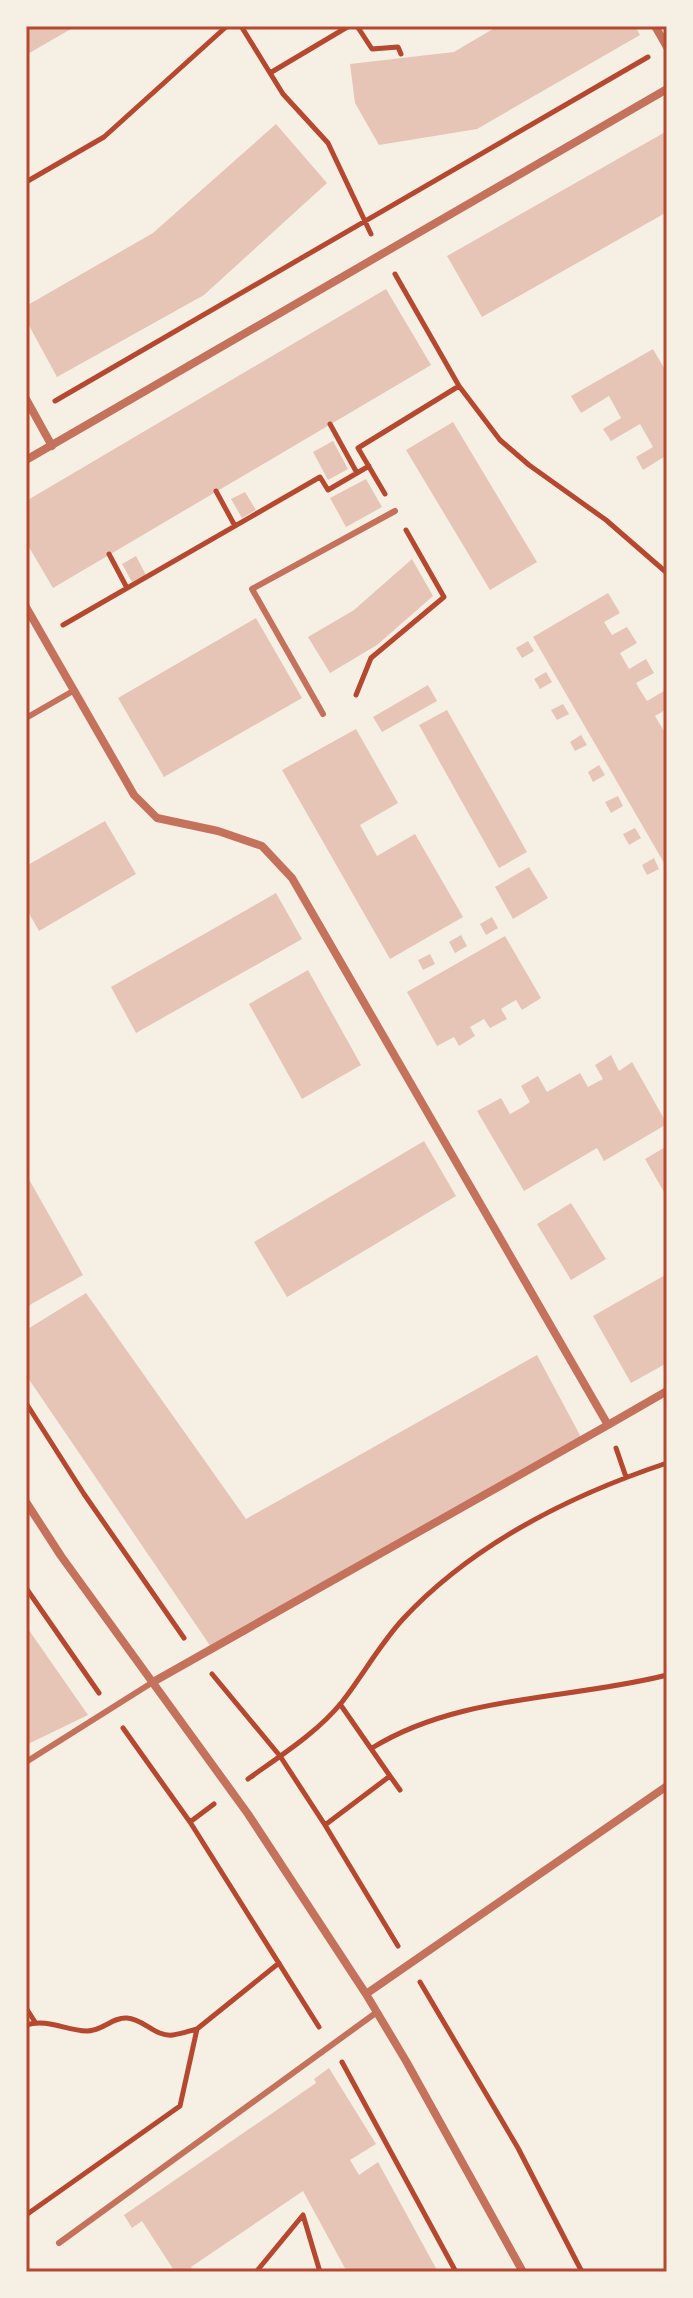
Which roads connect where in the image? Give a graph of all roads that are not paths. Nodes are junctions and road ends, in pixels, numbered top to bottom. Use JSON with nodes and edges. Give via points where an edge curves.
{"nodes":[{"id":1,"x":655,"y":26,"type":"edge"},
{"id":2,"x":667,"y":46,"type":"edge"},
{"id":3,"x":667,"y":89,"type":"edge"},
{"id":4,"x":26,"y":399,"type":"edge"},
{"id":5,"x":52,"y":446,"type":"junction"},
{"id":6,"x":26,"y":460,"type":"edge"},
{"id":7,"x":395,"y":511,"type":"dead end"},
{"id":8,"x":26,"y":607,"type":"edge"},
{"id":9,"x":73,"y":691,"type":"junction"},
{"id":10,"x":323,"y":714,"type":"dead end"},
{"id":11,"x":26,"y":718,"type":"edge"},
{"id":12,"x":667,"y":1391,"type":"edge"},
{"id":13,"x":608,"y":1425,"type":"junction"},
{"id":14,"x":26,"y":1502,"type":"edge"},
{"id":15,"x":153,"y":1682,"type":"junction"},
{"id":16,"x":26,"y":1762,"type":"edge"},
{"id":17,"x":667,"y":1786,"type":"edge"},
{"id":18,"x":366,"y":1994,"type":"junction"},
{"id":19,"x":377,"y":2012,"type":"junction"},
{"id":20,"x":59,"y":2243,"type":"dead end"},
{"id":21,"x":523,"y":2272,"type":"edge"}],
"edges":[{"from":1,"to":2,"type":"street"},
{"from":3,"to":5,"type":"street"},
{"from":4,"to":5,"type":"street"},
{"from":5,"to":6,"type":"street"},
{"from":7,"to":10,"type":"lane","via":[[252,589]]},
{"from":8,"to":9,"type":"street"},
{"from":9,"to":11,"type":"lane"},
{"from":9,"to":13,"type":"street","via":[[134,795],[157,818],[262,846],[292,878]]},
{"from":12,"to":13,"type":"street"},
{"from":13,"to":15,"type":"street"},
{"from":14,"to":15,"type":"street"},
{"from":15,"to":16,"type":"lane"},
{"from":15,"to":18,"type":"street"},
{"from":17,"to":18,"type":"street"},
{"from":18,"to":19,"type":"street"},
{"from":19,"to":20,"type":"lane"},
{"from":19,"to":21,"type":"street"}]}
